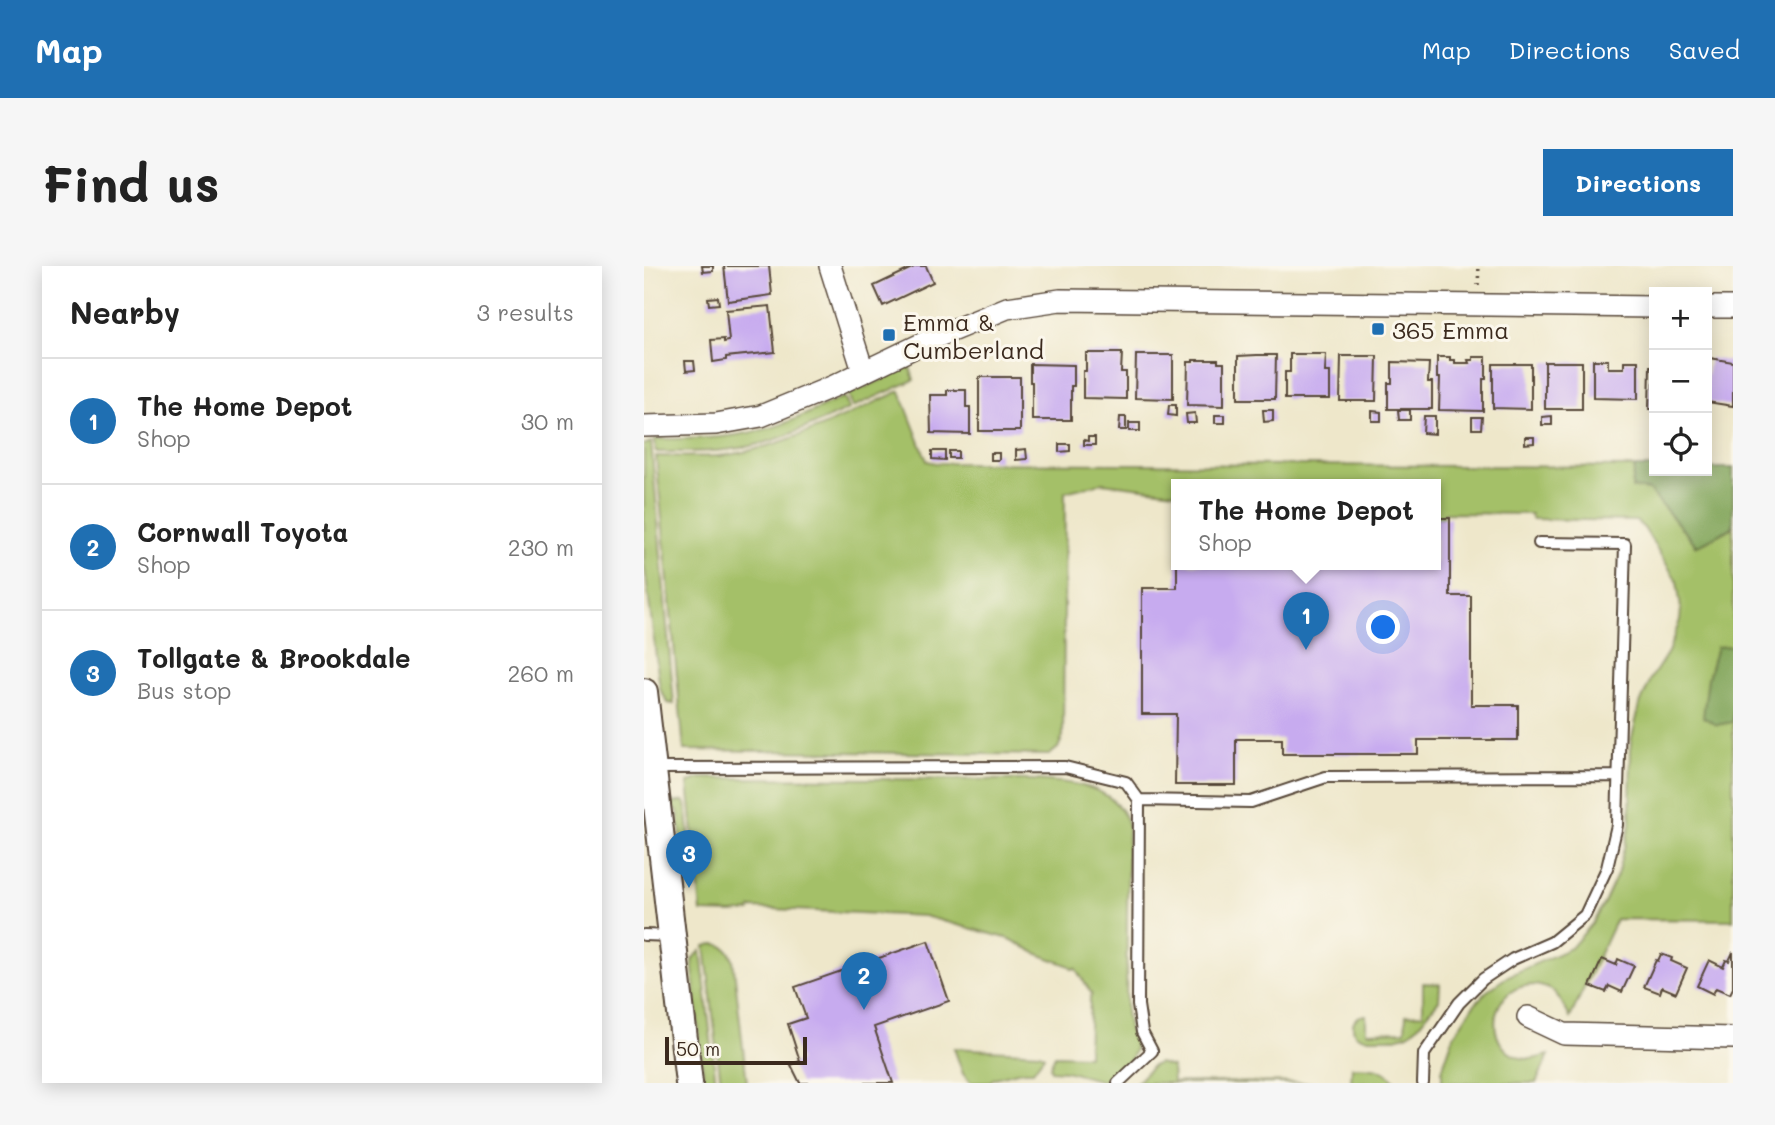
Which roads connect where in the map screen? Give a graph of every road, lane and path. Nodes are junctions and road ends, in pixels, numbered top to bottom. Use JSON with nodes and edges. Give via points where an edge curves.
{"nodes":[{"id":1,"x":830,"y":266,"type":"edge"},
{"id":2,"x":1649,"y":307,"type":"edge"},
{"id":3,"x":1712,"y":307,"type":"edge"},
{"id":4,"x":1733,"y":307,"type":"edge"},
{"id":5,"x":863,"y":371,"type":"junction"},
{"id":6,"x":644,"y":426,"type":"edge"},
{"id":7,"x":1539,"y":543,"type":"dead end"},
{"id":8,"x":644,"y":692,"type":"edge"},
{"id":9,"x":648,"y":768,"type":"edge"},
{"id":10,"x":1617,"y":776,"type":"junction"},
{"id":11,"x":1139,"y":800,"type":"junction"},
{"id":12,"x":644,"y":935,"type":"edge"},
{"id":13,"x":672,"y":936,"type":"junction"},
{"id":14,"x":1528,"y":1017,"type":"dead end"},
{"id":15,"x":1733,"y":1038,"type":"edge"},
{"id":16,"x":688,"y":1083,"type":"edge"},
{"id":17,"x":1118,"y":1083,"type":"edge"},
{"id":18,"x":1423,"y":1083,"type":"edge"}],
"edges":[{"from":1,"to":5,"type":"street"},
{"from":2,"to":5,"type":"street","via":[[1060,300],[1006,308]]},
{"from":3,"to":4,"type":"street"},
{"from":5,"to":6,"type":"street","via":[[761,416],[716,424]]},
{"from":7,"to":10,"type":"lane","via":[[1625,544]]},
{"from":8,"to":9,"type":"street"},
{"from":9,"to":11,"type":"lane","via":[[1065,767],[1126,782]]},
{"from":9,"to":13,"type":"street"},
{"from":10,"to":11,"type":"lane","via":[[1326,777],[1251,802]]},
{"from":10,"to":18,"type":"lane","via":[[1617,825],[1607,868],[1585,915],[1552,942],[1483,979],[1459,1003],[1424,1054]]},
{"from":11,"to":17,"type":"lane","via":[[1138,1005],[1142,1032],[1152,1051]]},
{"from":12,"to":13,"type":"lane"},
{"from":13,"to":16,"type":"street"},
{"from":14,"to":15,"type":"street","via":[[1564,1034]]}]}
